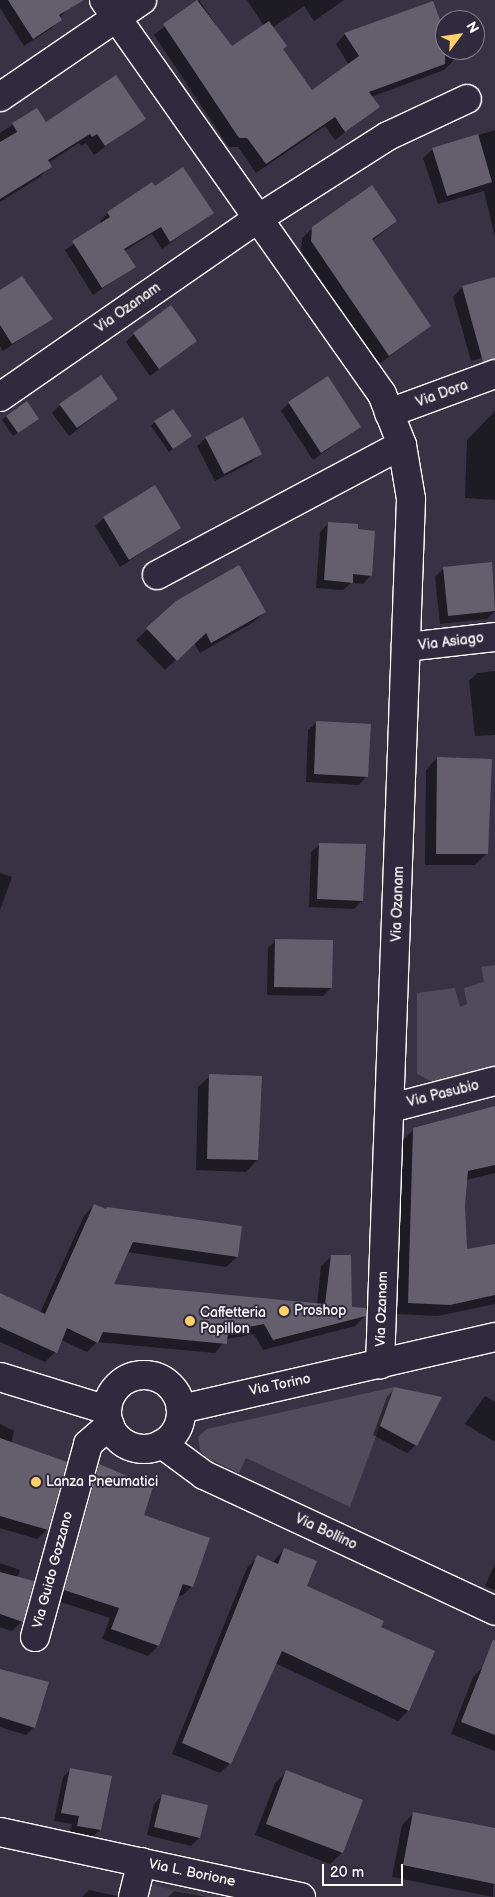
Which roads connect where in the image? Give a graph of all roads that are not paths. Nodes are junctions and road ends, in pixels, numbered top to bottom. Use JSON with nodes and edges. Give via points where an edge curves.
{"nodes":[{"id":1,"x":142,"y":0,"type":"edge"},
{"id":2,"x":110,"y":9,"type":"edge"},
{"id":3,"x":0,"y":97,"type":"edge"},
{"id":4,"x":467,"y":99,"type":"dead end"},
{"id":5,"x":256,"y":220,"type":"junction"},
{"id":6,"x":495,"y":374,"type":"edge"},
{"id":7,"x":0,"y":397,"type":"edge"},
{"id":8,"x":389,"y":413,"type":"junction"},
{"id":9,"x":402,"y":445,"type":"junction"},
{"id":10,"x":158,"y":575,"type":"dead end"},
{"id":11,"x":495,"y":636,"type":"edge"},
{"id":12,"x":406,"y":647,"type":"junction"},
{"id":13,"x":495,"y":1081,"type":"edge"},
{"id":14,"x":391,"y":1108,"type":"junction"},
{"id":15,"x":495,"y":1336,"type":"edge"},
{"id":16,"x":380,"y":1364,"type":"junction"},
{"id":17,"x":0,"y":1377,"type":"edge"},
{"id":18,"x":181,"y":1409,"type":"junction"},
{"id":19,"x":108,"y":1417,"type":"junction"},
{"id":20,"x":162,"y":1444,"type":"junction"},
{"id":21,"x":495,"y":1611,"type":"edge"},
{"id":22,"x":35,"y":1637,"type":"dead end"},
{"id":23,"x":0,"y":1832,"type":"edge"},
{"id":24,"x":142,"y":1862,"type":"junction"},
{"id":25,"x":133,"y":1897,"type":"edge"},
{"id":26,"x":301,"y":1897,"type":"edge"}],
"edges":[{"from":1,"to":2,"type":"street"},
{"from":2,"to":3,"type":"street"},
{"from":2,"to":5,"type":"street","name":"Via Ozanam"},
{"from":4,"to":5,"type":"street","name":"Via Ozanam","via":[[388,136]]},
{"from":5,"to":7,"type":"street","name":"Via Ozanam"},
{"from":5,"to":8,"type":"street","name":"Via Ozanam","via":[[382,394]]},
{"from":6,"to":8,"type":"street","name":"Via Dora"},
{"from":8,"to":9,"type":"street","name":"Via Ozanam"},
{"from":9,"to":10,"type":"street"},
{"from":9,"to":12,"type":"street","name":"Via Ozanam","via":[[411,499]]},
{"from":11,"to":12,"type":"street","name":"Via Asiago"},
{"from":12,"to":14,"type":"street","name":"Via Ozanam"},
{"from":13,"to":14,"type":"street","name":"Via Pasubio"},
{"from":14,"to":16,"type":"street","name":"Via Ozanam"},
{"from":15,"to":16,"type":"street","name":"Via Torino"},
{"from":16,"to":18,"type":"street","name":"Via Torino"},
{"from":17,"to":19,"type":"street"},
{"from":18,"to":19,"type":"street","via":[[172,1388],[152,1376],[140,1375],[119,1384],[112,1393]]},
{"from":18,"to":20,"type":"street","via":[[173,1435]]},
{"from":19,"to":20,"type":"street","via":[[115,1435],[132,1447],[153,1448]]},
{"from":19,"to":22,"type":"street","name":"Via Guido Gozzano","via":[[88,1444]]},
{"from":20,"to":21,"type":"street","name":"Via Bollino","via":[[204,1475]]},
{"from":23,"to":24,"type":"street","name":"Via L. Borione"},
{"from":24,"to":25,"type":"street"},
{"from":24,"to":26,"type":"street","name":"Via L. Borione"}]}
